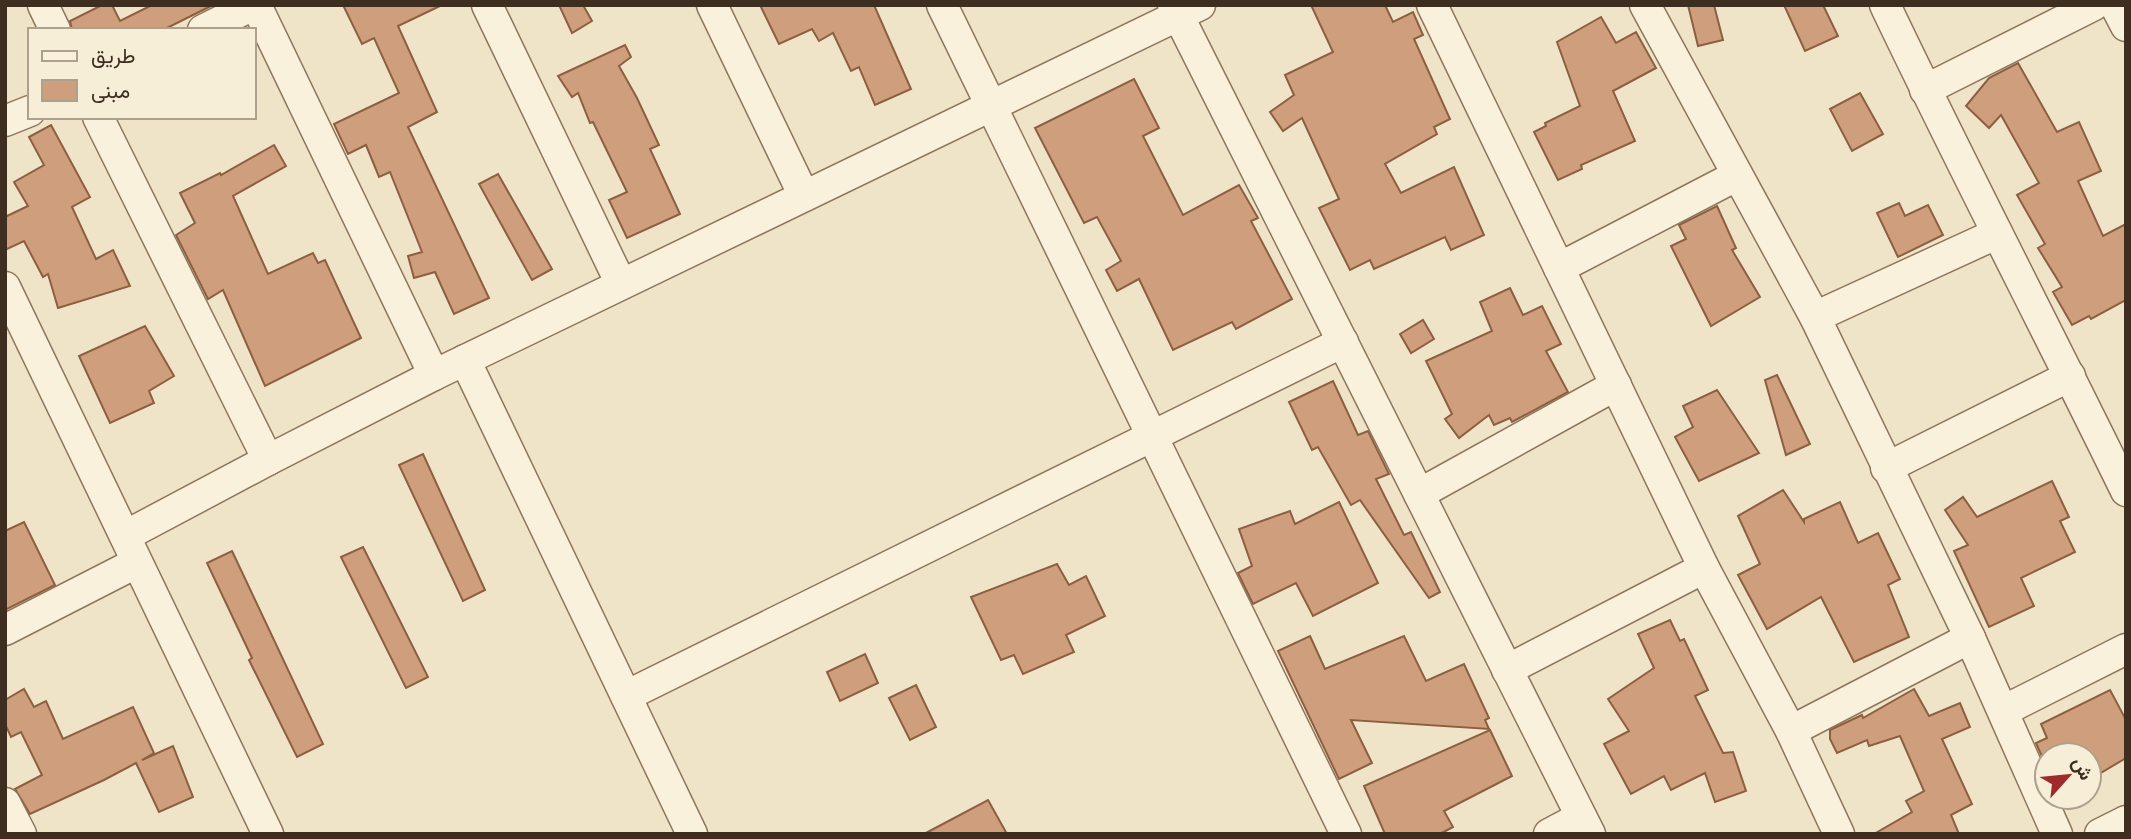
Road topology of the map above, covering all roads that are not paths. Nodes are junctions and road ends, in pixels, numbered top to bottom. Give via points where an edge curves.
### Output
1 (43, 5) edge
2 (254, 5) edge
3 (487, 5) edge
4 (712, 5) edge
5 (942, 5) edge
6 (1432, 5) edge
7 (1645, 5) edge
8 (1885, 5) edge
9 (2094, 5) edge
10 (2115, 5) edge
11 (1184, 9) edge
12 (2126, 26) edge
13 (54, 28) edge
14 (207, 28) edge
15 (1925, 90) junction
16 (992, 105) junction
17 (28, 112) edge
18 (99, 119) edge
19 (5, 121) edge
20 (1736, 176) junction
21 (804, 196) junction
22 (1996, 234) junction
23 (1559, 268) junction
24 (621, 284) junction
25 (5, 287) edge
26 (1815, 317) junction
27 (1343, 342) junction
28 (465, 360) junction
29 (434, 375) junction
30 (2070, 376) junction
31 (1616, 385) junction
32 (1153, 438) junction
33 (268, 460) junction
34 (1886, 468) junction
35 (2126, 492) edge
36 (1419, 494) junction
37 (131, 550) junction
38 (1704, 568) junction
39 (5, 630) edge
40 (1970, 638) junction
41 (2126, 649) edge
42 (1507, 670) junction
43 (626, 696) junction
44 (2003, 711) junction
45 (1791, 732) junction
46 (2126, 821) edge
47 (1586, 825) edge
48 (268, 834) edge
49 (692, 834) edge
50 (1346, 834) edge
51 (1549, 834) edge
52 (1839, 834) edge
53 (2057, 834) edge
54 (2100, 834) edge

1 - 13 street
2 - 14 street
2 - 29 street
3 - 24 street
4 - 21 street
5 - 16 street
6 - 23 street
7 - 20 street
8 - 15 street
9 - 15 street
10 - 12 street
11 - 16 street
11 - 27 street
15 - 22 street
16 - 21 street
16 - 32 street
17 - 19 street
18 - 33 street
20 - 23 street
20 - 26 street
21 - 24 street
22 - 26 street
22 - 30 street
23 - 31 street
24 - 28 street
25 - 37 street
26 - 34 street
27 - 32 street
27 - 36 street
28 - 29 street
28 - 43 street
29 - 33 street
30 - 34 street
30 - 35 street
31 - 36 street
31 - 38 street
32 - 43 street
32 - 50 street
33 - 37 street
34 - 40 street
36 - 42 street
37 - 39 street
37 - 48 street
38 - 42 street
38 - 45 street
40 - 44 street
40 - 45 street
41 - 44 street
42 - 47 street
43 - 49 street
44 - 53 street
45 - 52 street
46 - 54 street
47 - 51 street

